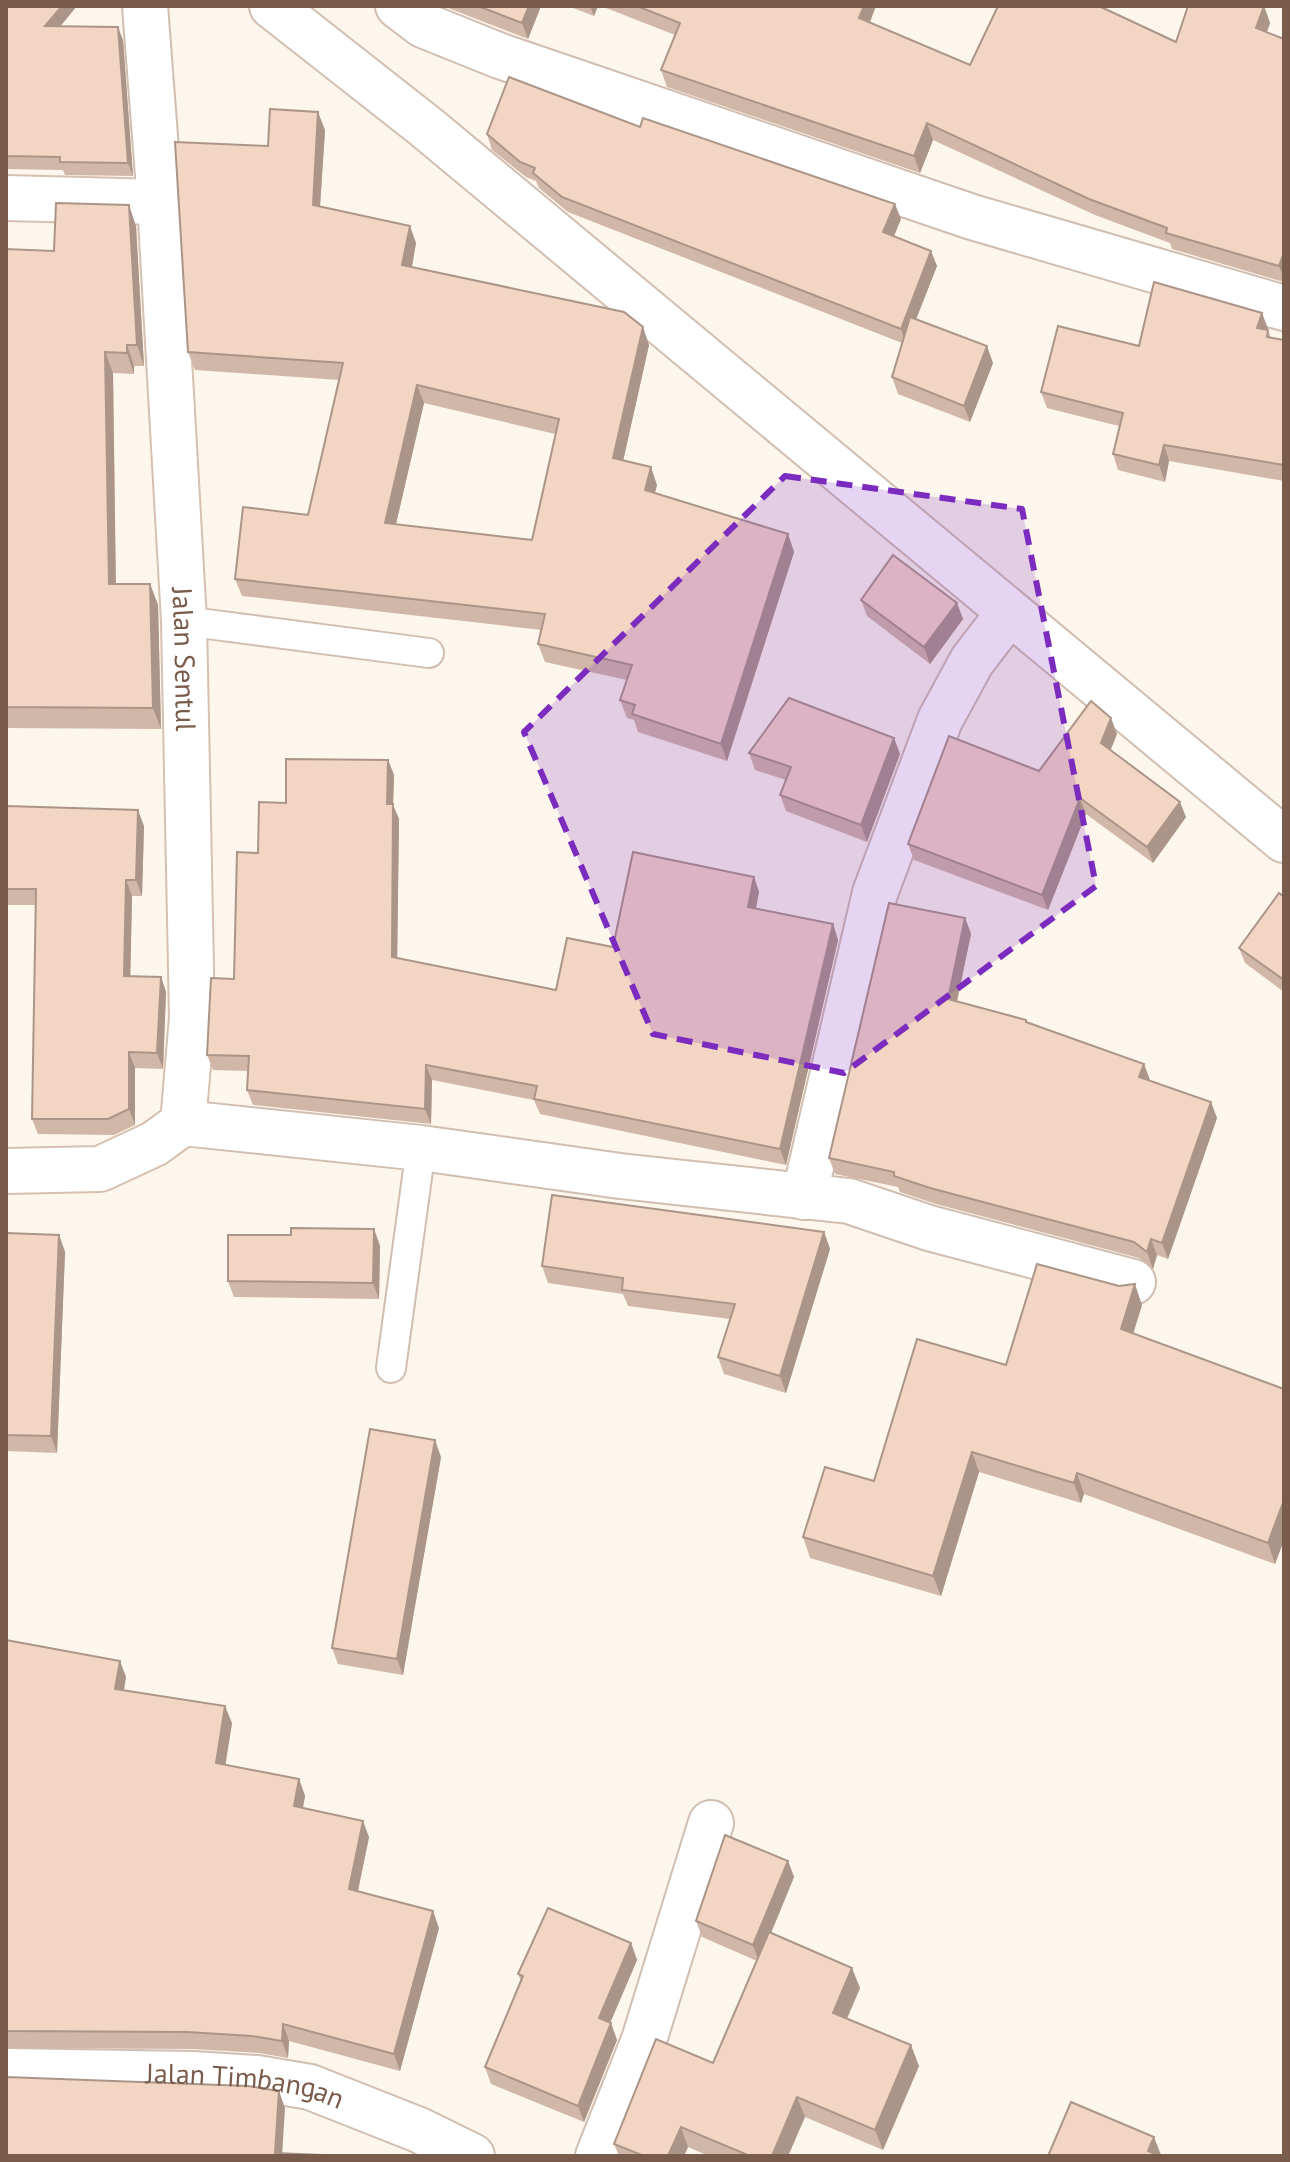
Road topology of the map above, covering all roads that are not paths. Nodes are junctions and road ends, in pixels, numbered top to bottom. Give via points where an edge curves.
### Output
1 (145, 6) edge
2 (272, 6) edge
3 (398, 6) edge
4 (6, 198) edge
5 (160, 202) junction
6 (1284, 308) edge
7 (1009, 613) junction
8 (184, 621) junction
9 (429, 653) dead end
10 (1284, 840) edge
11 (183, 1123) junction
12 (421, 1148) junction
13 (6, 1171) edge
14 (804, 1197) junction
15 (1133, 1282) edge
16 (391, 1368) dead end
17 (711, 1823) dead end
18 (6, 2071) edge
19 (472, 2156) edge
20 (598, 2156) edge

1 - 5 street, Jalan Sentul
2 - 7 street via 438,137
3 - 6 street via 451,38 913,197
4 - 5 street
5 - 8 street, Jalan Sentul
7 - 10 street
7 - 14 street via 972,661 940,720 875,893
8 - 9 lane
8 - 11 street, Jalan Sentul via 192,1018
11 - 12 street
11 - 13 street via 154,1144 100,1169
12 - 14 street
12 - 16 lane
14 - 15 street via 849,1201 929,1228
17 - 20 street via 644,2040
18 - 19 street, Jalan Timbangan via 193,2074 310,2087

